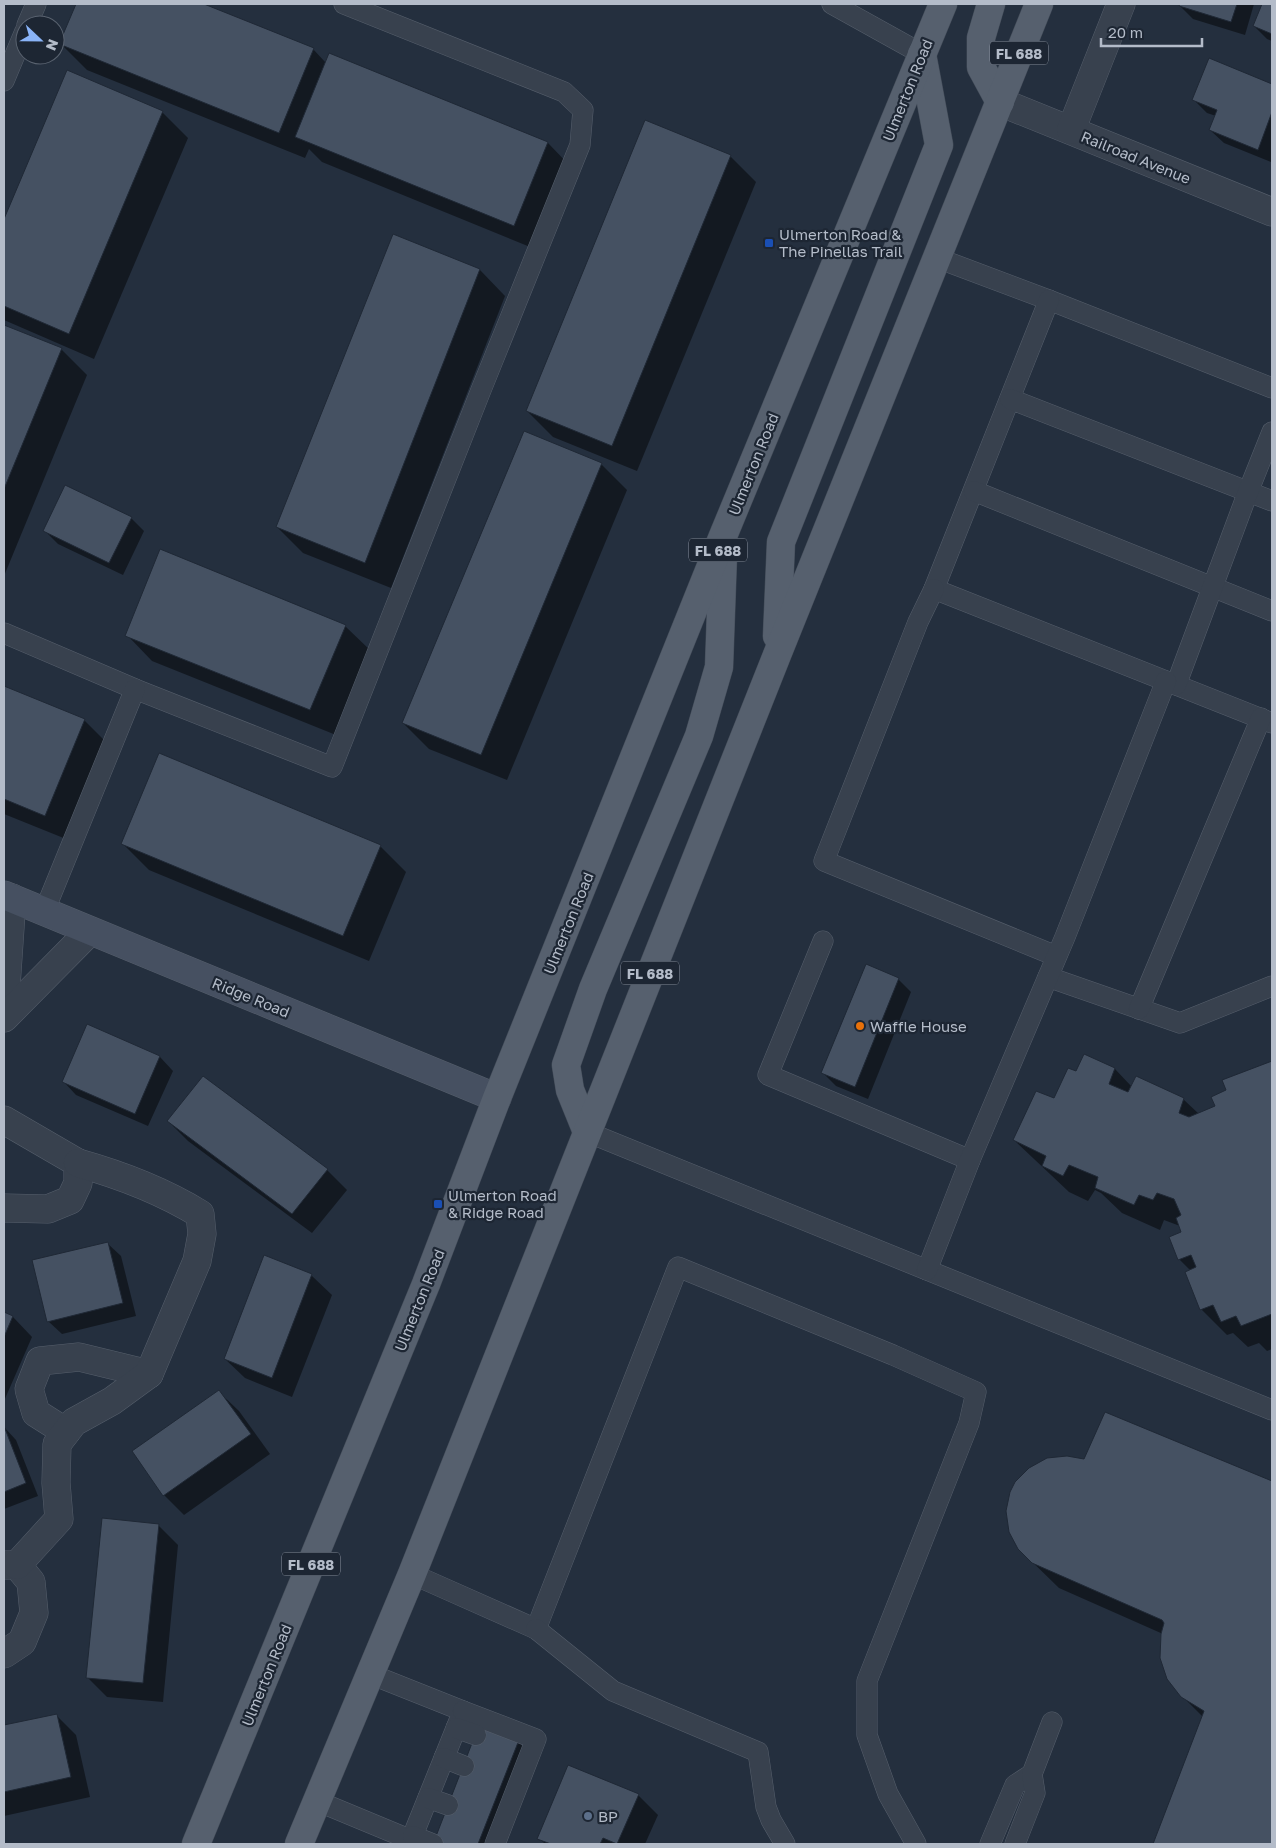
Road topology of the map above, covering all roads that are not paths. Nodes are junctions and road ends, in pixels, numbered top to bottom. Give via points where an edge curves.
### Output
1 (344, 4) edge
2 (832, 4) edge
3 (942, 4) edge
4 (991, 4) edge
5 (1039, 4) edge
6 (1121, 4) edge
7 (922, 54) junction
8 (15, 55) edge
9 (4, 81) edge
10 (1000, 102) junction
11 (1071, 130) junction
12 (1272, 212) edge
13 (937, 258) junction
14 (1049, 300) junction
15 (1272, 388) edge
16 (1010, 399) junction
17 (1272, 432) edge
18 (974, 490) junction
19 (1248, 492) junction
20 (1272, 501) edge
21 (723, 536) junction
22 (1212, 587) junction
23 (934, 589) junction
24 (1272, 611) edge
25 (4, 633) edge
26 (776, 655) junction
27 (1171, 683) junction
28 (135, 689) junction
29 (1266, 721) edge
30 (8, 897) edge
31 (44, 912) junction
32 (90, 931) junction
33 (823, 942) dead end
34 (1056, 956) junction
35 (1048, 977) junction
36 (1272, 986) edge
37 (1139, 1009) junction
38 (4, 1017) edge
39 (497, 1098) junction
40 (4, 1120) edge
41 (587, 1132) junction
42 (970, 1160) junction
43 (78, 1163) junction
44 (4, 1208) edge
45 (926, 1270) junction
46 (150, 1374) junction
47 (1272, 1410) edge
48 (66, 1432) junction
49 (10, 1565) edge
50 (412, 1574) junction
51 (536, 1630) junction
52 (4, 1654) edge
53 (370, 1674) junction
54 (460, 1719) junction
55 (1052, 1722) dead end
56 (476, 1735) dead end
57 (444, 1758) junction
58 (464, 1766) dead end
59 (1032, 1774) junction
60 (428, 1798) junction
61 (316, 1801) junction
62 (448, 1805) dead end
63 (411, 1840) edge
64 (196, 1844) edge
65 (299, 1844) edge
66 (433, 1844) edge
67 (495, 1844) edge
68 (785, 1844) edge
69 (916, 1844) edge
70 (990, 1844) edge
71 (1014, 1844) edge

1 - 28 lane via 564,92 583,110 580,145 332,767
2 - 7 lane
3 - 7 main road, Ulmerton Road / FL 688
4 - 10 main road via 981,38 981,67
5 - 10 main road, FL 688
6 - 11 street
7 - 21 main road, Ulmerton Road / FL 688
7 - 26 main road via 939,144 781,542
8 - 9 lane
10 - 11 street, Railroad Avenue
10 - 13 main road, FL 688
11 - 12 street, Railroad Avenue
13 - 14 lane
13 - 26 main road, FL 688
14 - 15 lane
14 - 16 lane
16 - 18 lane
16 - 19 lane
17 - 19 lane
18 - 22 lane
18 - 23 lane
19 - 20 lane
19 - 22 lane
21 - 39 main road, Ulmerton Road / FL 688
21 - 41 main road via 719,667 699,736 593,989 566,1065 570,1090
22 - 24 lane
22 - 27 lane
23 - 27 lane
23 - 34 lane via 824,861
25 - 28 lane
26 - 41 main road, FL 688
27 - 29 lane
27 - 34 lane
28 - 31 lane
29 - 37 lane
30 - 31 street, Ridge Road
30 - 38 street
31 - 32 street, Ridge Road
32 - 38 street
32 - 39 street, Ridge Road
33 - 42 lane via 768,1075
34 - 35 lane
35 - 37 lane
35 - 42 lane
36 - 37 lane via 1180,1023
39 - 64 main road, Ulmerton Road / FL 688 via 426,1284
40 - 43 street
41 - 45 lane
41 - 50 main road, FL 688
42 - 45 lane
43 - 44 street via 78,1183 70,1200 48,1209
43 - 46 street via 121,1175 200,1214 202,1234 197,1261
45 - 47 lane
46 - 48 street via 112,1402 74,1422
46 - 48 street via 79,1357 40,1361 29,1389 36,1413
48 - 49 street via 57,1444 59,1519
49 - 52 street via 32,1582 34,1612 22,1642
50 - 51 lane
50 - 53 main road, FL 688
51 - 68 lane via 613,1691 758,1752 766,1807
51 - 69 lane via 678,1267 976,1392 969,1423 867,1681 867,1735 888,1794
53 - 54 lane
53 - 61 main road, FL 688
54 - 56 lane
54 - 57 lane
54 - 67 lane via 536,1738 522,1753 510,1784 495,1823
55 - 59 lane
57 - 58 lane
57 - 60 lane
59 - 70 lane via 1015,1785
59 - 71 lane via 1035,1793
60 - 62 lane
60 - 63 lane
61 - 63 lane
61 - 65 main road, FL 688
63 - 66 lane

